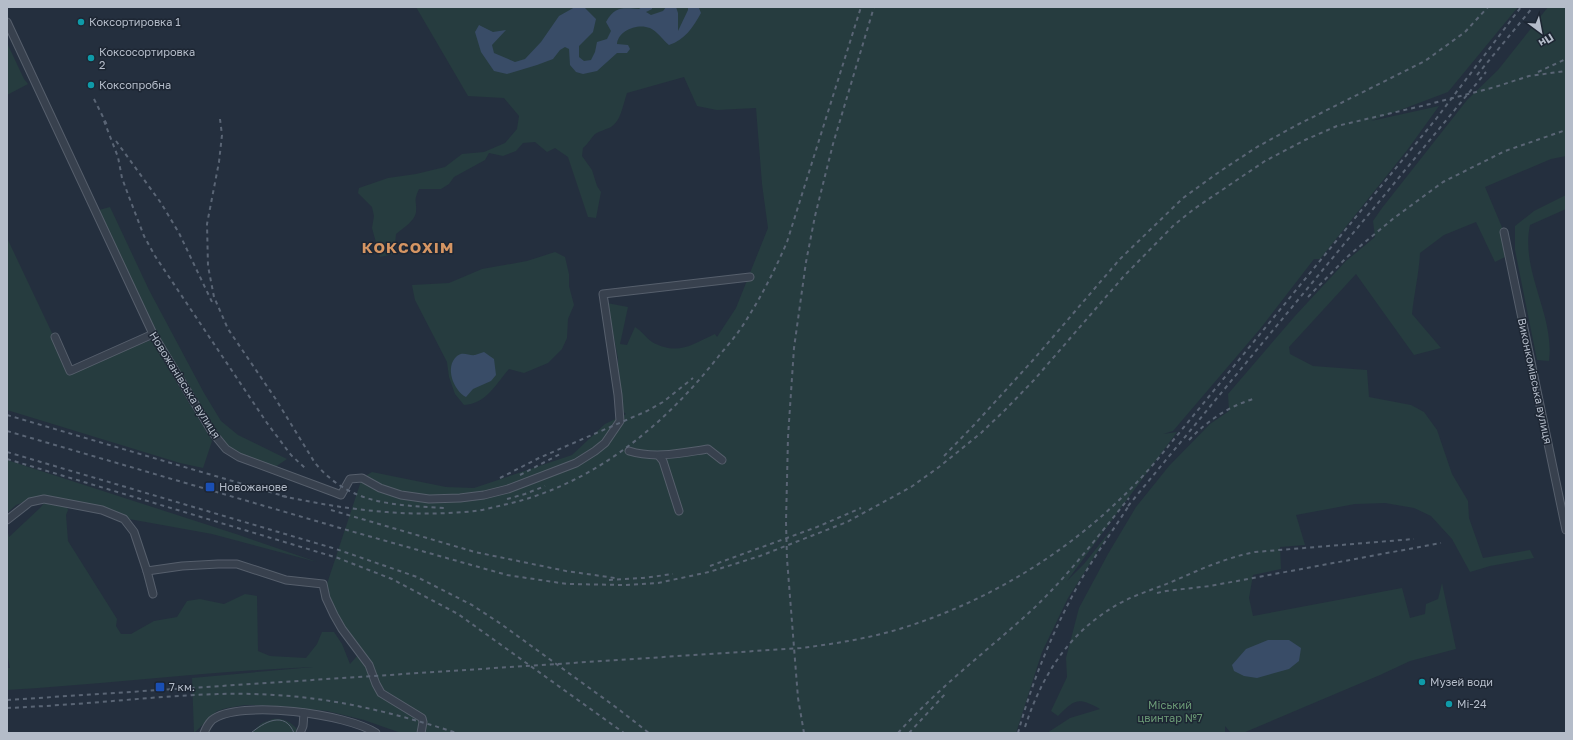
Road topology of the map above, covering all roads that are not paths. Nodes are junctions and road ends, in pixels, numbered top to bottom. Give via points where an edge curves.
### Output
1 (7, 22) edge
2 (1504, 232) dead end
3 (750, 277) dead end
4 (153, 334) junction
5 (55, 337) dead end
6 (629, 451) dead end
7 (659, 456) junction
8 (722, 460) dead end
9 (679, 511) dead end
10 (7, 520) edge
11 (1566, 530) edge
12 (147, 572) junction
13 (154, 594) dead end
14 (304, 713) junction
15 (376, 732) edge
16 (204, 733) edge
17 (300, 733) edge
18 (421, 733) edge

1 - 4 street, Новожанівська вулиця
2 - 11 street, Виконкомівська вулиця
3 - 4 street, Новожанівська вулиця via 603,294 620,421 605,443 576,463 508,489 460,498 429,499 394,492 362,478 350,479 341,494 239,456 226,449 212,432
4 - 5 street via 70,371
6 - 7 street
7 - 8 street via 708,449
7 - 9 street via 663,461
10 - 12 street via 30,502 44,499 102,510 124,519 134,532
12 - 13 street
12 - 18 street via 182,566 236,564 286,580 323,584 334,615 369,665 379,690 422,718
14 - 15 street via 339,718
14 - 16 street via 234,711 212,720
14 - 17 street

